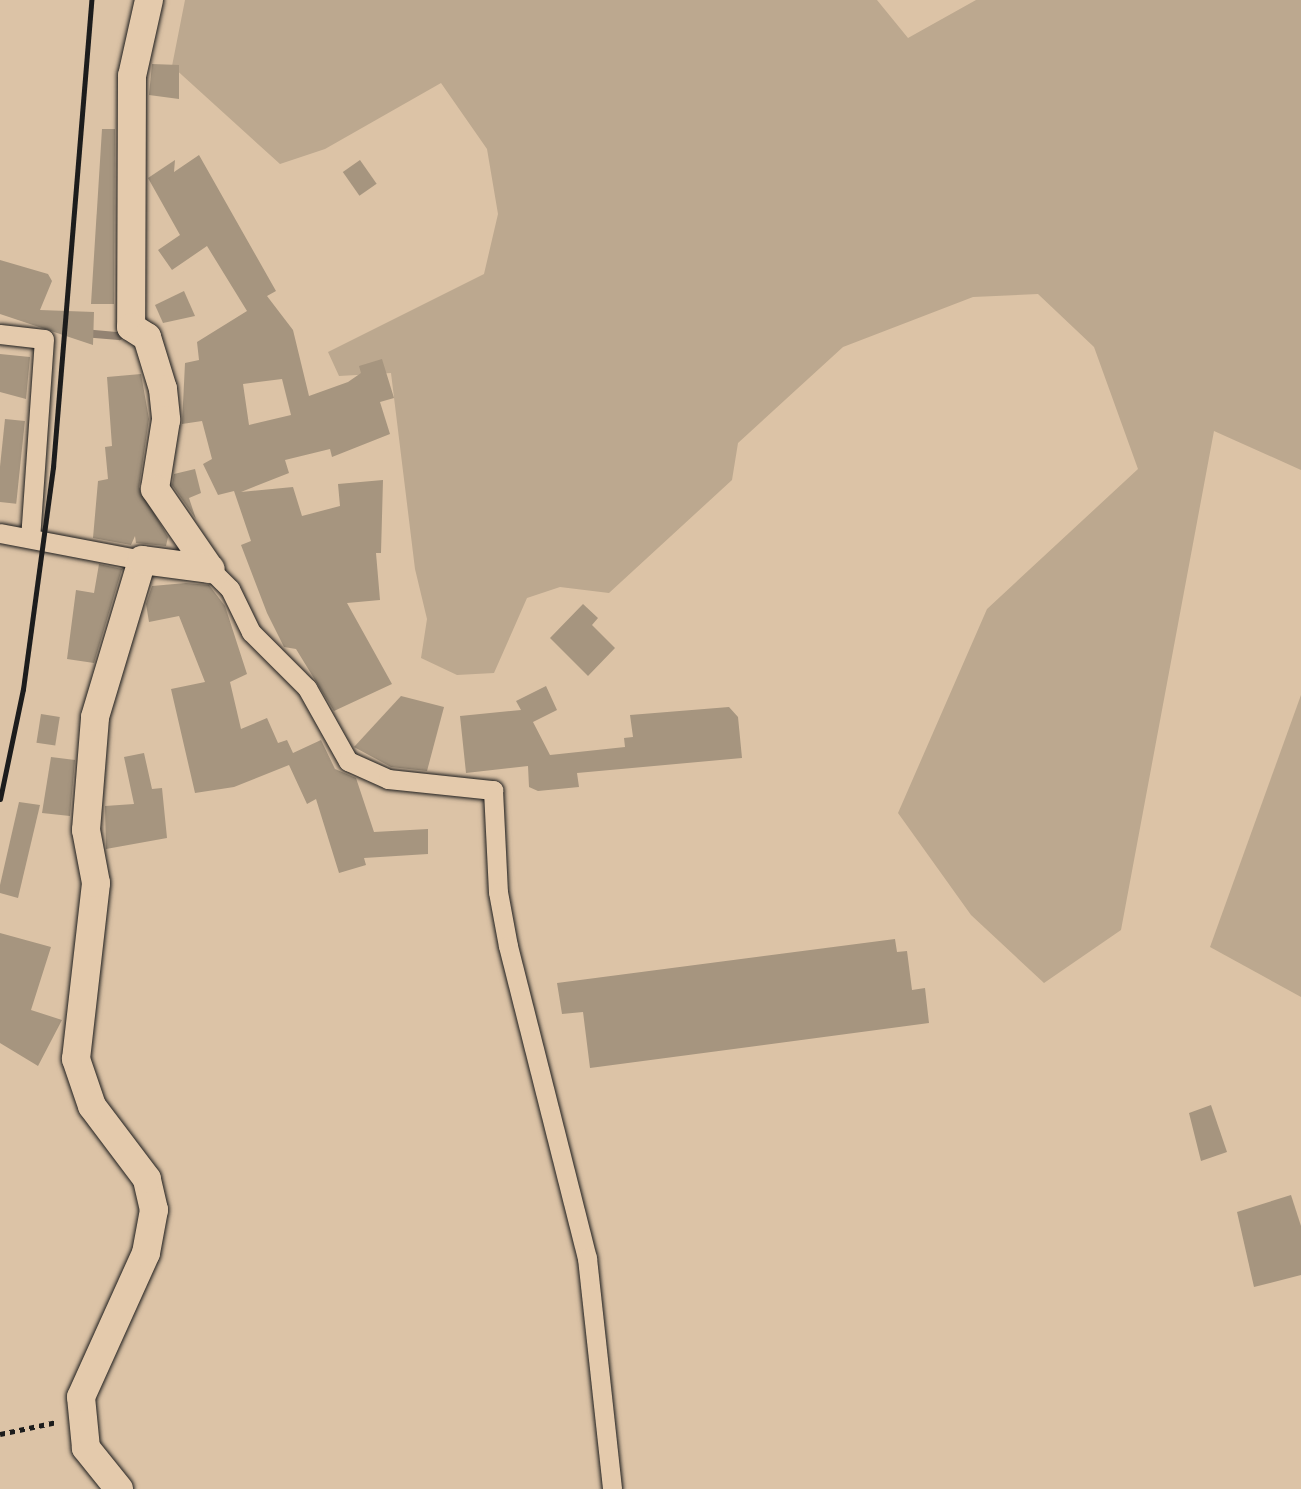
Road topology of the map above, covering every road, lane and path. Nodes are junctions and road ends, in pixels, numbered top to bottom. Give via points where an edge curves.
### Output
1 (149, 0) edge
2 (0, 334) edge
3 (0, 533) edge
4 (30, 538) junction
5 (142, 560) junction
6 (210, 569) junction
7 (66, 1420) dead end
8 (0, 1434) edge
9 (119, 1489) edge
10 (612, 1489) edge

1 - 6 main road via 132,76 131,327 147,338 163,389 166,420 155,489
2 - 4 street via 44,339
3 - 4 street
4 - 5 street
5 - 6 main road
5 - 9 main road via 95,718 86,830 96,883 76,1059 80,1083 137,1161 153,1199 146,1253 81,1397 86,1448
6 - 10 street via 230,589 251,632 307,688 348,761 388,779 493,790 498,892 508,946 560,1133 587,1258
7 - 8 path

